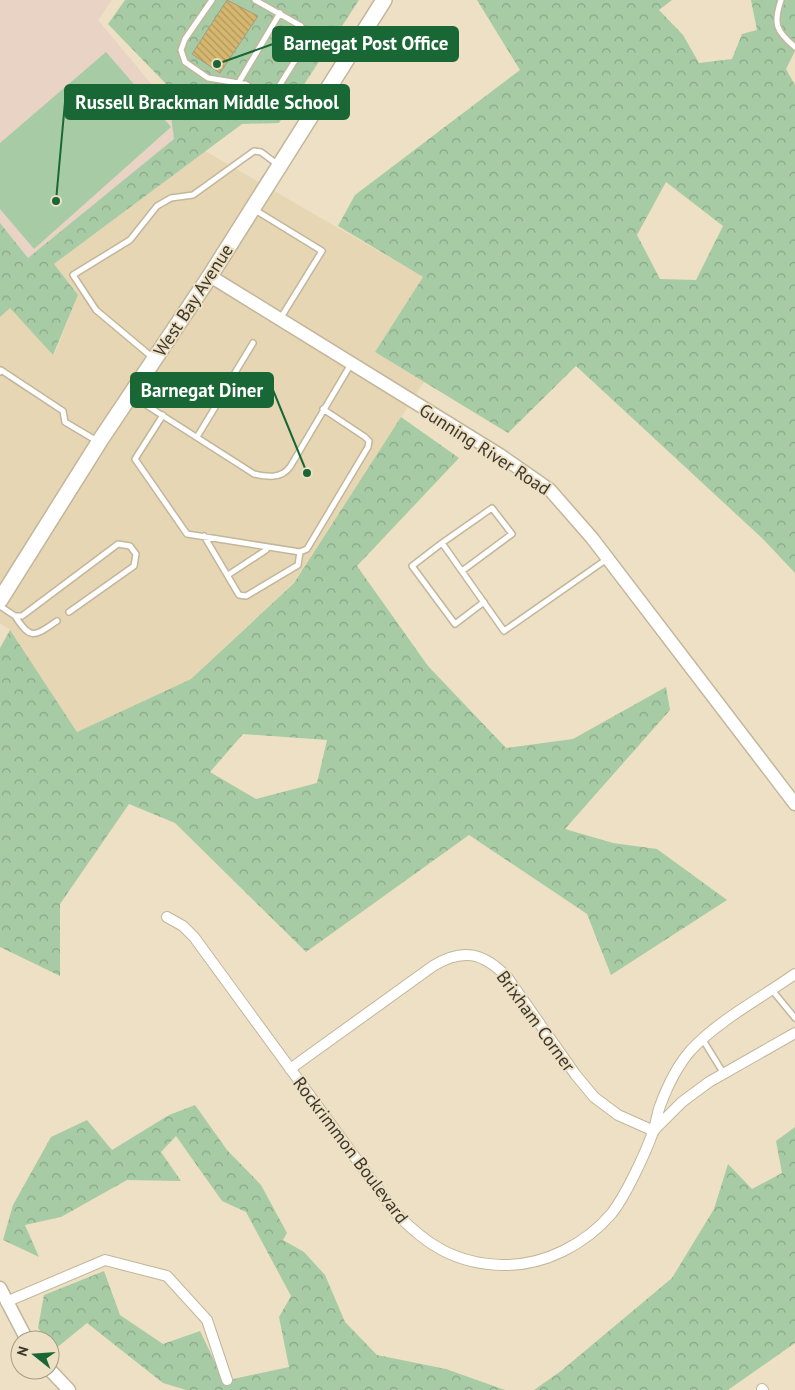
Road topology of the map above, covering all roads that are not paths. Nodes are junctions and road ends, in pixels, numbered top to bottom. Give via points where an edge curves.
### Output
1 (212, 0) edge
2 (255, 0) edge
3 (384, 0) edge
4 (780, 0) edge
5 (280, 13) junction
6 (795, 47) edge
7 (239, 82) junction
8 (271, 99) junction
9 (308, 120) junction
10 (280, 165) junction
11 (252, 208) junction
12 (210, 276) junction
13 (279, 320) junction
14 (253, 344) dead end
15 (155, 359) junction
16 (351, 364) junction
17 (0, 372) edge
18 (233, 376) dead end
19 (228, 386) dead end
20 (131, 395) junction
21 (323, 409) junction
22 (163, 415) junction
23 (197, 437) junction
24 (99, 443) junction
25 (204, 536) junction
26 (442, 543) junction
27 (267, 547) junction
28 (300, 552) junction
29 (608, 559) junction
30 (462, 571) junction
31 (228, 576) junction
32 (0, 600) edge
33 (484, 602) junction
34 (0, 606) edge
35 (69, 612) dead end
36 (15, 616) junction
37 (57, 621) dead end
38 (795, 804) edge
39 (167, 917) dead end
40 (795, 974) edge
41 (772, 990) junction
42 (795, 1018) edge
43 (795, 1033) edge
44 (703, 1040) junction
45 (290, 1069) junction
46 (724, 1074) junction
47 (654, 1131) junction
48 (0, 1288) edge
49 (6, 1302) junction
50 (21, 1330) edge
51 (60, 1380) edge
52 (227, 1380) dead end
53 (69, 1390) edge

1 - 7 lane via 185,39 182,50 185,62 208,78
2 - 5 lane
3 - 9 main road, West Bay Avenue
4 - 6 lane via 775,19 782,35
5 - 7 lane
5 - 8 lane via 300,26 305,38 301,51
7 - 8 lane
8 - 9 lane
9 - 10 main road, West Bay Avenue
10 - 11 main road, West Bay Avenue
10 - 15 lane via 254,151 193,195 171,198 156,206 130,240 73,274 96,310
11 - 12 main road, West Bay Avenue
11 - 13 lane via 322,251
12 - 13 street, Gunning River Road
12 - 15 main road, West Bay Avenue
13 - 16 street, Gunning River Road
14 - 18 lane
15 - 20 main road, West Bay Avenue
16 - 21 lane
16 - 29 street, Gunning River Road via 531,475 562,502
17 - 24 lane via 64,411 65,422
19 - 23 lane
20 - 22 lane
20 - 24 main road, West Bay Avenue
21 - 23 lane via 290,467 275,476 254,474
21 - 28 lane via 365,436 368,447 307,549
22 - 23 lane
22 - 25 lane via 135,459 187,534
24 - 32 main road, West Bay Avenue
25 - 27 lane
25 - 31 lane
26 - 30 lane
26 - 30 lane via 492,508 512,534
26 - 33 lane via 412,566 455,624
27 - 28 lane
27 - 31 lane
28 - 31 lane via 298,564 246,596 239,595
29 - 33 lane via 504,631
29 - 38 street, Gunning River Road
30 - 33 lane
34 - 36 lane
35 - 36 lane via 134,566 136,554 130,546 118,544 27,613
36 - 37 lane via 25,632 30,634 37,634
39 - 45 street, Rockrimmon Boulevard via 194,937
40 - 41 street, Rockrimmon Boulevard
41 - 42 lane
41 - 44 street, Rockrimmon Boulevard
43 - 46 street, Rockrimmon Boulevard
44 - 46 lane
44 - 47 street, Rockrimmon Boulevard via 675,1073 660,1106
45 - 47 street, Brixham Corner via 433,966 449,956 463,953 494,964 507,976 594,1097 618,1115
45 - 47 street, Rockrimmon Boulevard via 395,1212 416,1235 439,1249 492,1265 518,1266 551,1256 586,1238 613,1212
46 - 47 street, Rockrimmon Boulevard via 682,1102
48 - 49 street
49 - 50 street
49 - 52 street via 105,1260 167,1276 207,1320
51 - 53 street

